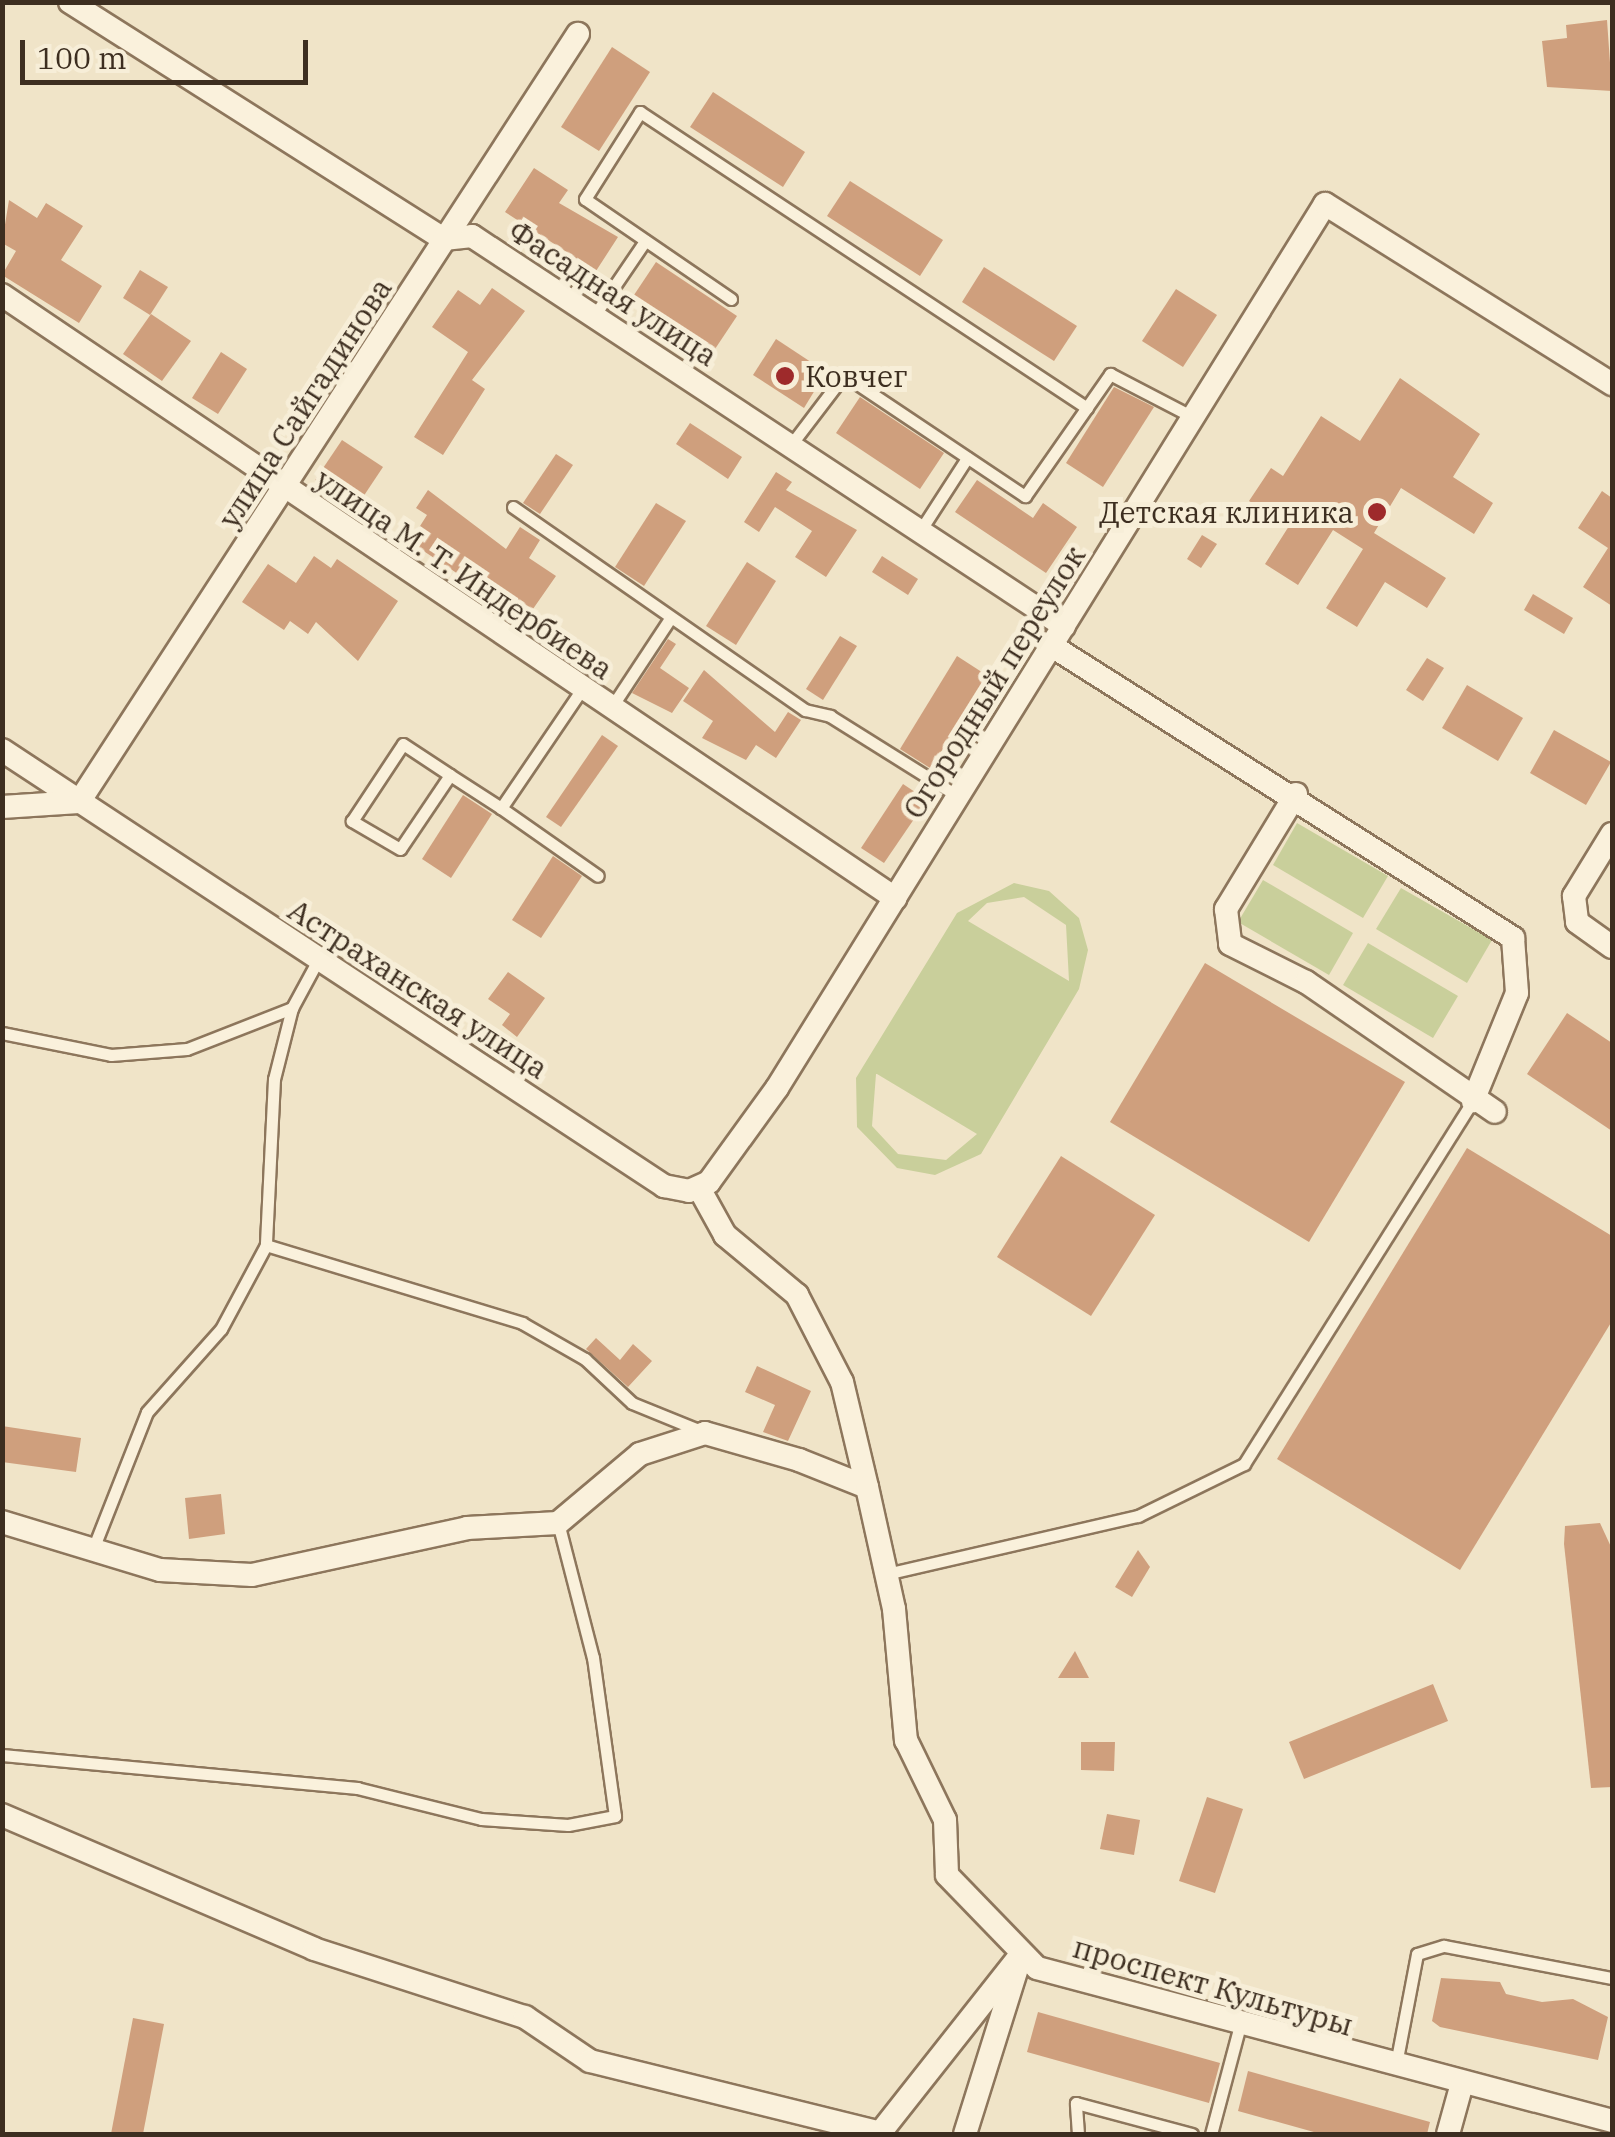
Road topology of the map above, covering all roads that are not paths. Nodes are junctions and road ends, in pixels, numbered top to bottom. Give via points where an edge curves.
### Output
1 (70, 2) edge
2 (578, 34) dead end
3 (444, 239) junction
4 (644, 241) junction
5 (2, 295) edge
6 (730, 298) dead end
7 (594, 316) junction
8 (1612, 384) edge
9 (1087, 408) junction
10 (1193, 418) junction
11 (790, 446) junction
12 (968, 458) junction
13 (286, 491) junction
14 (514, 507) dead end
15 (920, 531) junction
16 (668, 620) junction
17 (1058, 636) junction
18 (582, 688) junction
19 (611, 708) junction
20 (2, 750) edge
21 (450, 775) junction
22 (1296, 794) junction
23 (959, 797) junction
24 (79, 802) junction
25 (2, 806) edge
26 (501, 808) junction
27 (1612, 834) edge
28 (598, 876) dead end
29 (895, 898) junction
30 (1612, 947) edge
31 (318, 960) junction
32 (292, 1008) junction
33 (2, 1033) edge
34 (1472, 1102) junction
35 (1496, 1112) dead end
36 (700, 1188) junction
37 (266, 1244) junction
38 (705, 1433) junction
39 (868, 1487) junction
40 (2, 1522) edge
41 (558, 1523) junction
42 (93, 1550) junction
43 (886, 1574) junction
44 (2, 1755) edge
45 (2, 1815) edge
46 (1022, 1952) junction
47 (1612, 1978) edge
48 (1240, 2025) junction
49 (1395, 2068) junction
50 (1461, 2087) junction
51 (1612, 2120) edge
52 (1163, 2131) edge
53 (965, 2134) edge
54 (1078, 2134) edge
55 (1192, 2134) edge
56 (1212, 2134) edge
57 (1448, 2134) edge

1 - 3 street, Фасадная улица
2 - 3 street, улица Сайгадинова
3 - 7 street, Фасадная улица via 472,236
3 - 13 street, улица Сайгадинова
4 - 6 lane
4 - 7 lane
4 - 9 lane via 584,194 644,111
5 - 13 street, улица М. Т. Индербиева
7 - 11 street, Фасадная улица
8 - 10 street, Огородный переулок via 1325,204
9 - 10 lane via 1114,373
9 - 12 lane via 1029,495
10 - 17 street, Огородный переулок
11 - 12 lane via 844,375
11 - 15 street, Фасадная улица
12 - 15 lane
13 - 18 street, улица М. Т. Индербиева
13 - 24 street, улица Сайгадинова
14 - 16 lane
15 - 17 street, Фасадная улица
16 - 19 lane
16 - 23 lane
17 - 22 street, Фасадная улица
17 - 23 street, Огородный переулок
18 - 19 street, улица М. Т. Индербиева
18 - 26 lane
19 - 29 street, улица М. Т. Индербиева
20 - 24 street, Астраханская улица
21 - 21 lane via 404,744 352,821 400,849
21 - 26 lane
22 - 34 street, Фасадная улица via 1513,938 1517,993
22 - 34 street via 1226,909 1230,944 1397,1041
23 - 29 street, Огородный переулок
24 - 25 street
24 - 31 street, Астраханская улица
26 - 28 lane
27 - 30 street via 1574,896 1577,922
29 - 36 street, Огородный переулок via 777,1088
31 - 32 lane
31 - 36 street, Астраханская улица via 664,1186
32 - 33 lane via 187,1049 111,1055
32 - 37 lane via 274,1079
34 - 35 street
34 - 43 lane via 1244,1464 1138,1516
36 - 39 street, проспект Культуры via 736,1248 797,1296 842,1382
37 - 38 lane via 522,1322 585,1359 632,1403
37 - 42 lane via 221,1328 147,1412
38 - 39 street
38 - 41 street via 640,1454
39 - 43 street, проспект Культуры
40 - 42 street
41 - 42 street via 467,1528 252,1575 160,1570
41 - 44 lane via 593,1658 615,1816 568,1825 481,1819 356,1788
43 - 46 street, проспект Культуры via 906,1740 946,1820 947,1875
45 - 46 street via 314,1948 525,2018 590,2061 672,2087 880,2133
46 - 48 street, проспект Культуры via 1037,1968
46 - 53 street
47 - 49 lane via 1444,1946 1418,1954
48 - 49 street, проспект Культуры
48 - 56 lane
49 - 50 street, проспект Культуры
50 - 51 street, проспект Культуры
50 - 57 street
52 - 54 lane via 1076,2103
52 - 55 lane

